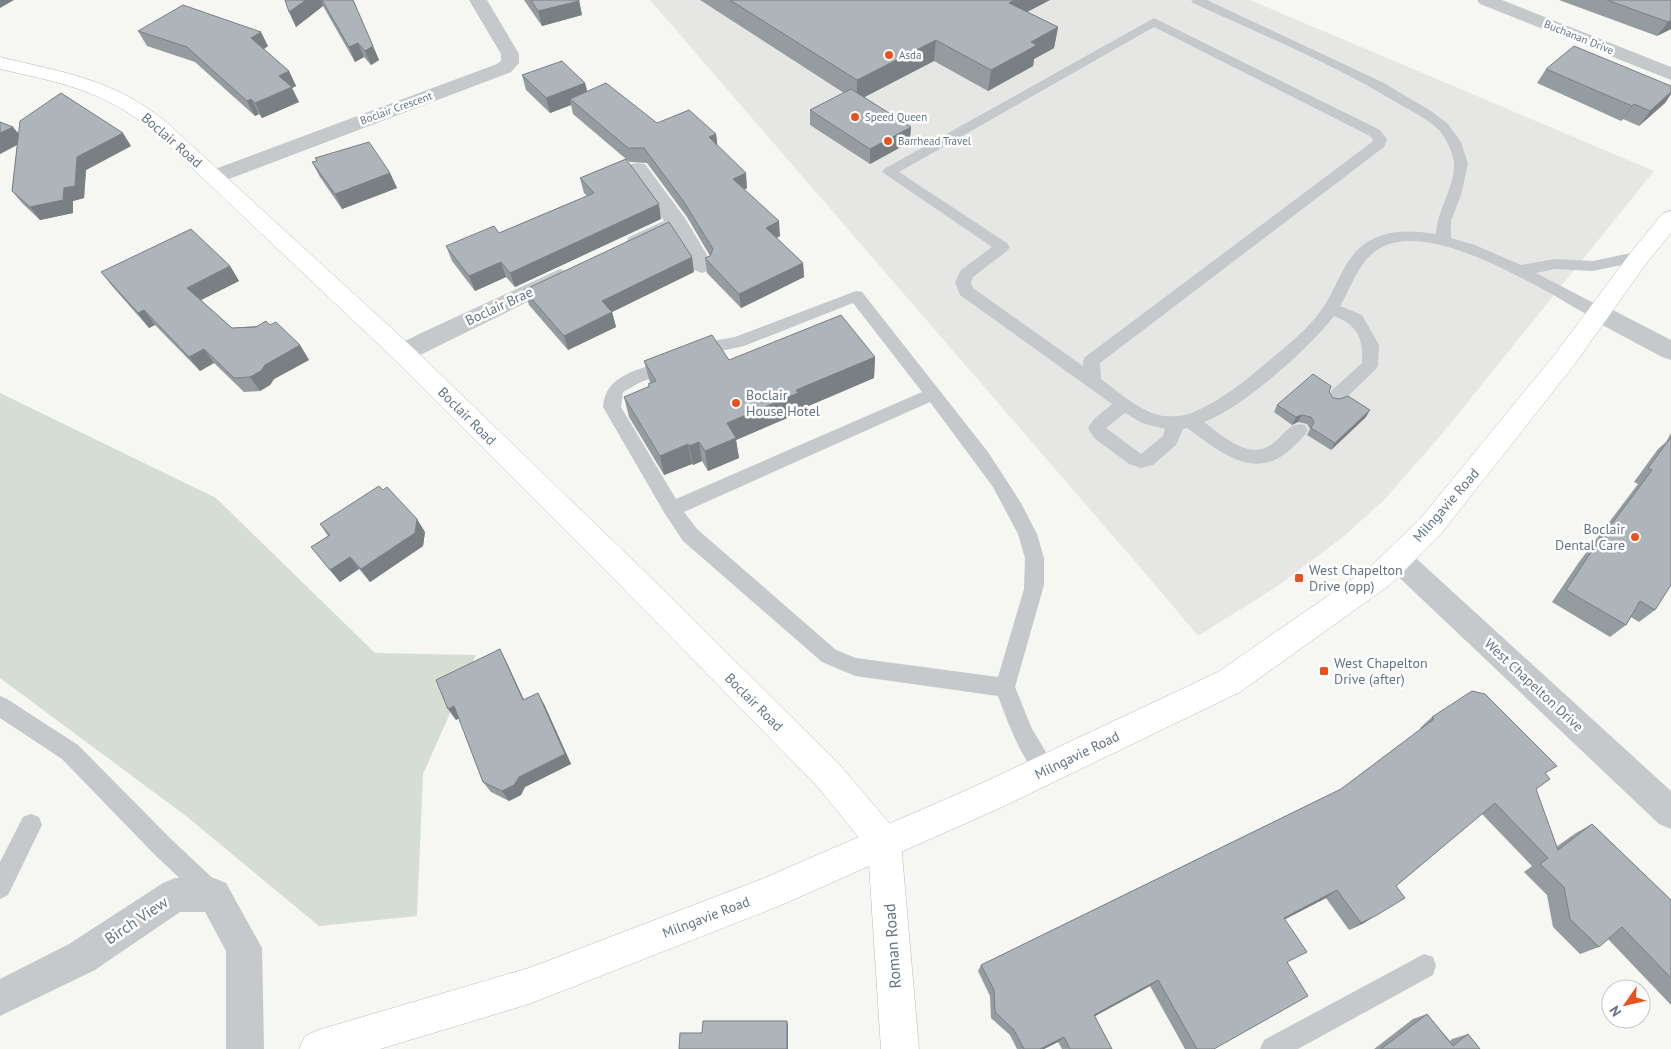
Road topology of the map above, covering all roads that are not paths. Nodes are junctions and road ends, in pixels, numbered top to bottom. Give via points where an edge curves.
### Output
1 (478, 0) edge
2 (1197, 0) edge
3 (1486, 0) edge
4 (0, 63) edge
5 (1671, 74) edge
6 (638, 169) dead end
7 (214, 177) junction
8 (1671, 218) edge
9 (677, 223) junction
10 (1443, 240) junction
11 (616, 251) edge
12 (1640, 256) junction
13 (702, 265) dead end
14 (582, 267) edge
15 (1518, 271) junction
16 (1331, 308) junction
17 (1599, 313) junction
18 (1671, 351) edge
19 (404, 353) junction
20 (1093, 381) junction
21 (933, 394) junction
22 (1335, 398) edge
23 (1124, 404) junction
24 (1183, 422) junction
25 (1299, 430) dead end
26 (672, 509) junction
27 (1397, 558) junction
28 (1005, 687) junction
29 (0, 706) edge
30 (1046, 770) junction
31 (1671, 813) edge
32 (31, 825) dead end
33 (884, 842) junction
34 (0, 887) edge
35 (214, 895) junction
36 (1424, 966) dead end
37 (0, 998) edge
38 (245, 1049) edge
39 (318, 1049) edge
40 (900, 1049) edge
41 (1273, 1049) edge

1 - 7 street, Boclair Crescent via 510,54 510,63 504,68
2 - 10 lane via 1377,85 1418,108 1443,128 1454,142 1461,164 1444,221
3 - 5 street, Buchanan Drive
4 - 7 main road, Boclair Road via 110,93 145,115
6 - 9 street
7 - 19 main road, Boclair Road
8 - 12 main road, Milngavie Road
9 - 11 street
9 - 13 street
10 - 15 lane
10 - 16 lane via 1408,235 1392,237 1374,245 1357,258
12 - 15 lane via 1593,266 1555,264
12 - 17 main road, Milngavie Road
14 - 19 street, Boclair Brae
15 - 17 lane
16 - 22 lane via 1356,320 1371,345 1370,366
16 - 24 lane via 1312,333 1229,402
17 - 18 street
17 - 27 main road, Milngavie Road via 1430,528
19 - 33 main road, Boclair Road via 828,775
20 - 20 lane via 1091,362 1378,144 1380,139 1375,133 1154,22 889,172 1002,248 966,274 963,282 966,291
20 - 23 lane
21 - 26 lane
21 - 26 lane via 856,296 624,383 612,398 612,407
21 - 28 lane via 993,472 1021,518 1032,550 1036,580
23 - 24 lane via 1144,417
23 - 24 lane via 1098,428 1100,433 1141,461 1147,460 1170,440
24 - 25 lane via 1233,450 1255,458 1271,455
26 - 28 lane via 690,535 829,656 855,667
27 - 30 main road, Milngavie Road via 1357,593 1229,682
27 - 31 street, West Chapelton Drive
28 - 30 lane via 1024,735
29 - 35 lane via 70,752 162,848
30 - 33 main road, Milngavie Road
32 - 34 lane
33 - 39 main road, Milngavie Road via 767,894 529,986
33 - 40 main road, Roman Road
35 - 37 street, Birch View via 174,895 82,957
35 - 38 street via 244,948
36 - 41 lane

